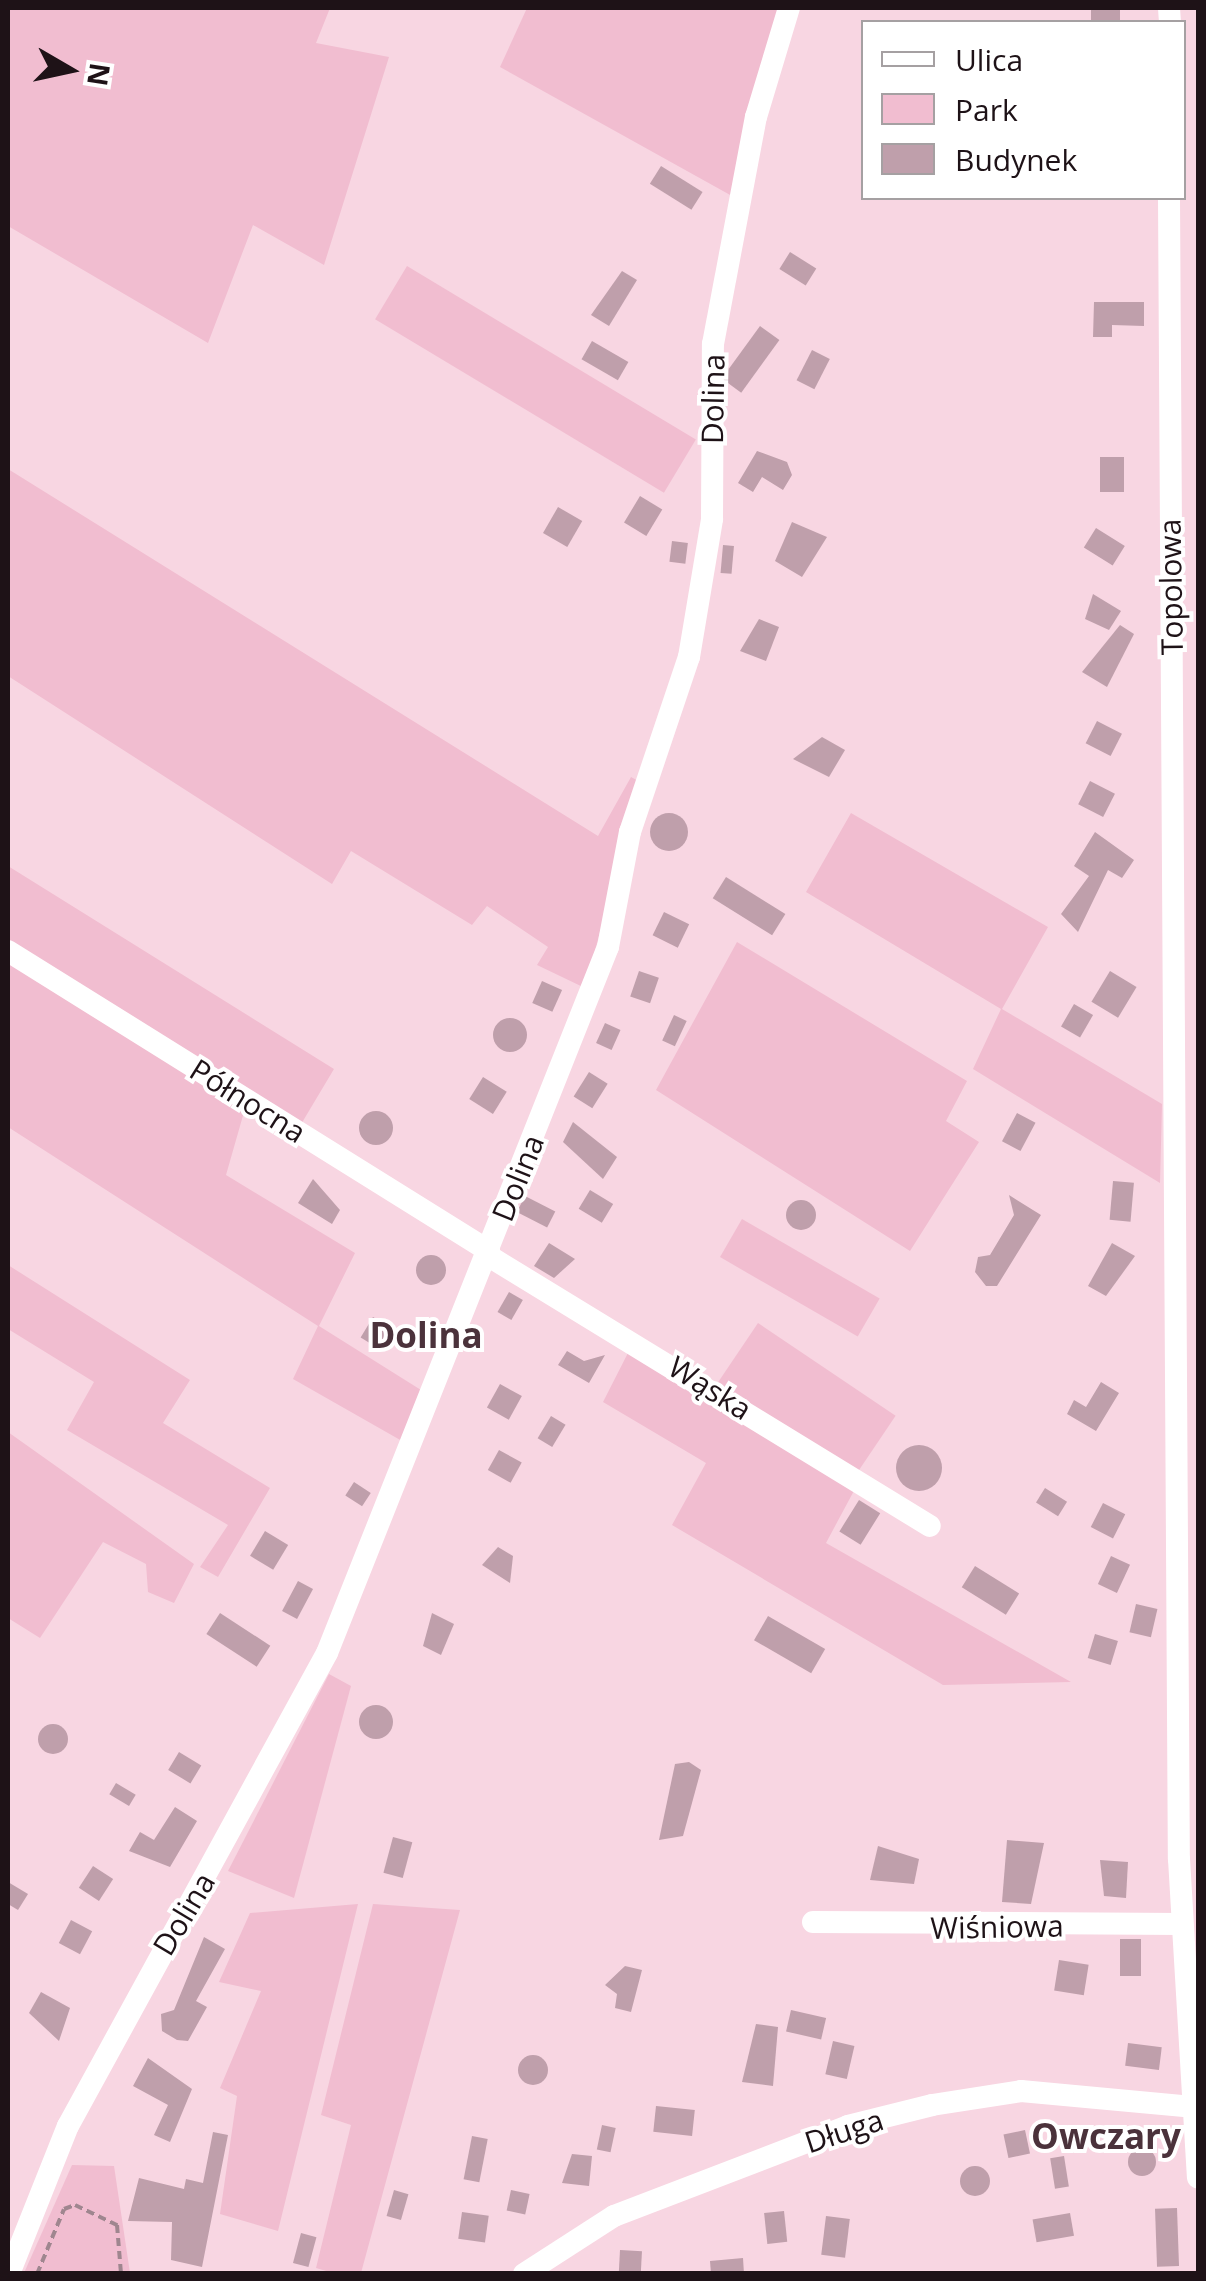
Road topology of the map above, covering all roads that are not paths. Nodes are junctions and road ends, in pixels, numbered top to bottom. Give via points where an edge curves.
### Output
1 (789, 8) edge
2 (1169, 200) edge
3 (1173, 730) junction
4 (1198, 730) edge
5 (8, 951) edge
6 (488, 1253) junction
7 (930, 1526) dead end
8 (813, 1922) dead end
9 (1182, 1924) junction
10 (1192, 2108) junction
11 (1198, 2176) edge
12 (9, 2274) edge
13 (524, 2274) edge

1 - 6 street, Dolina via 756,117 713,344 712,520 690,657 630,832 608,947
2 - 3 street, Topolowa
3 - 4 street
3 - 9 street, Topolowa
5 - 6 street, Północna
6 - 7 street, Wąska
6 - 12 street, Dolina via 312,1686 68,2126
8 - 9 street, Wiśniowa
9 - 10 street, Topolowa
10 - 11 street, Topolowa
10 - 13 street, Długa via 1022,2092 932,2105 848,2126 614,2216

